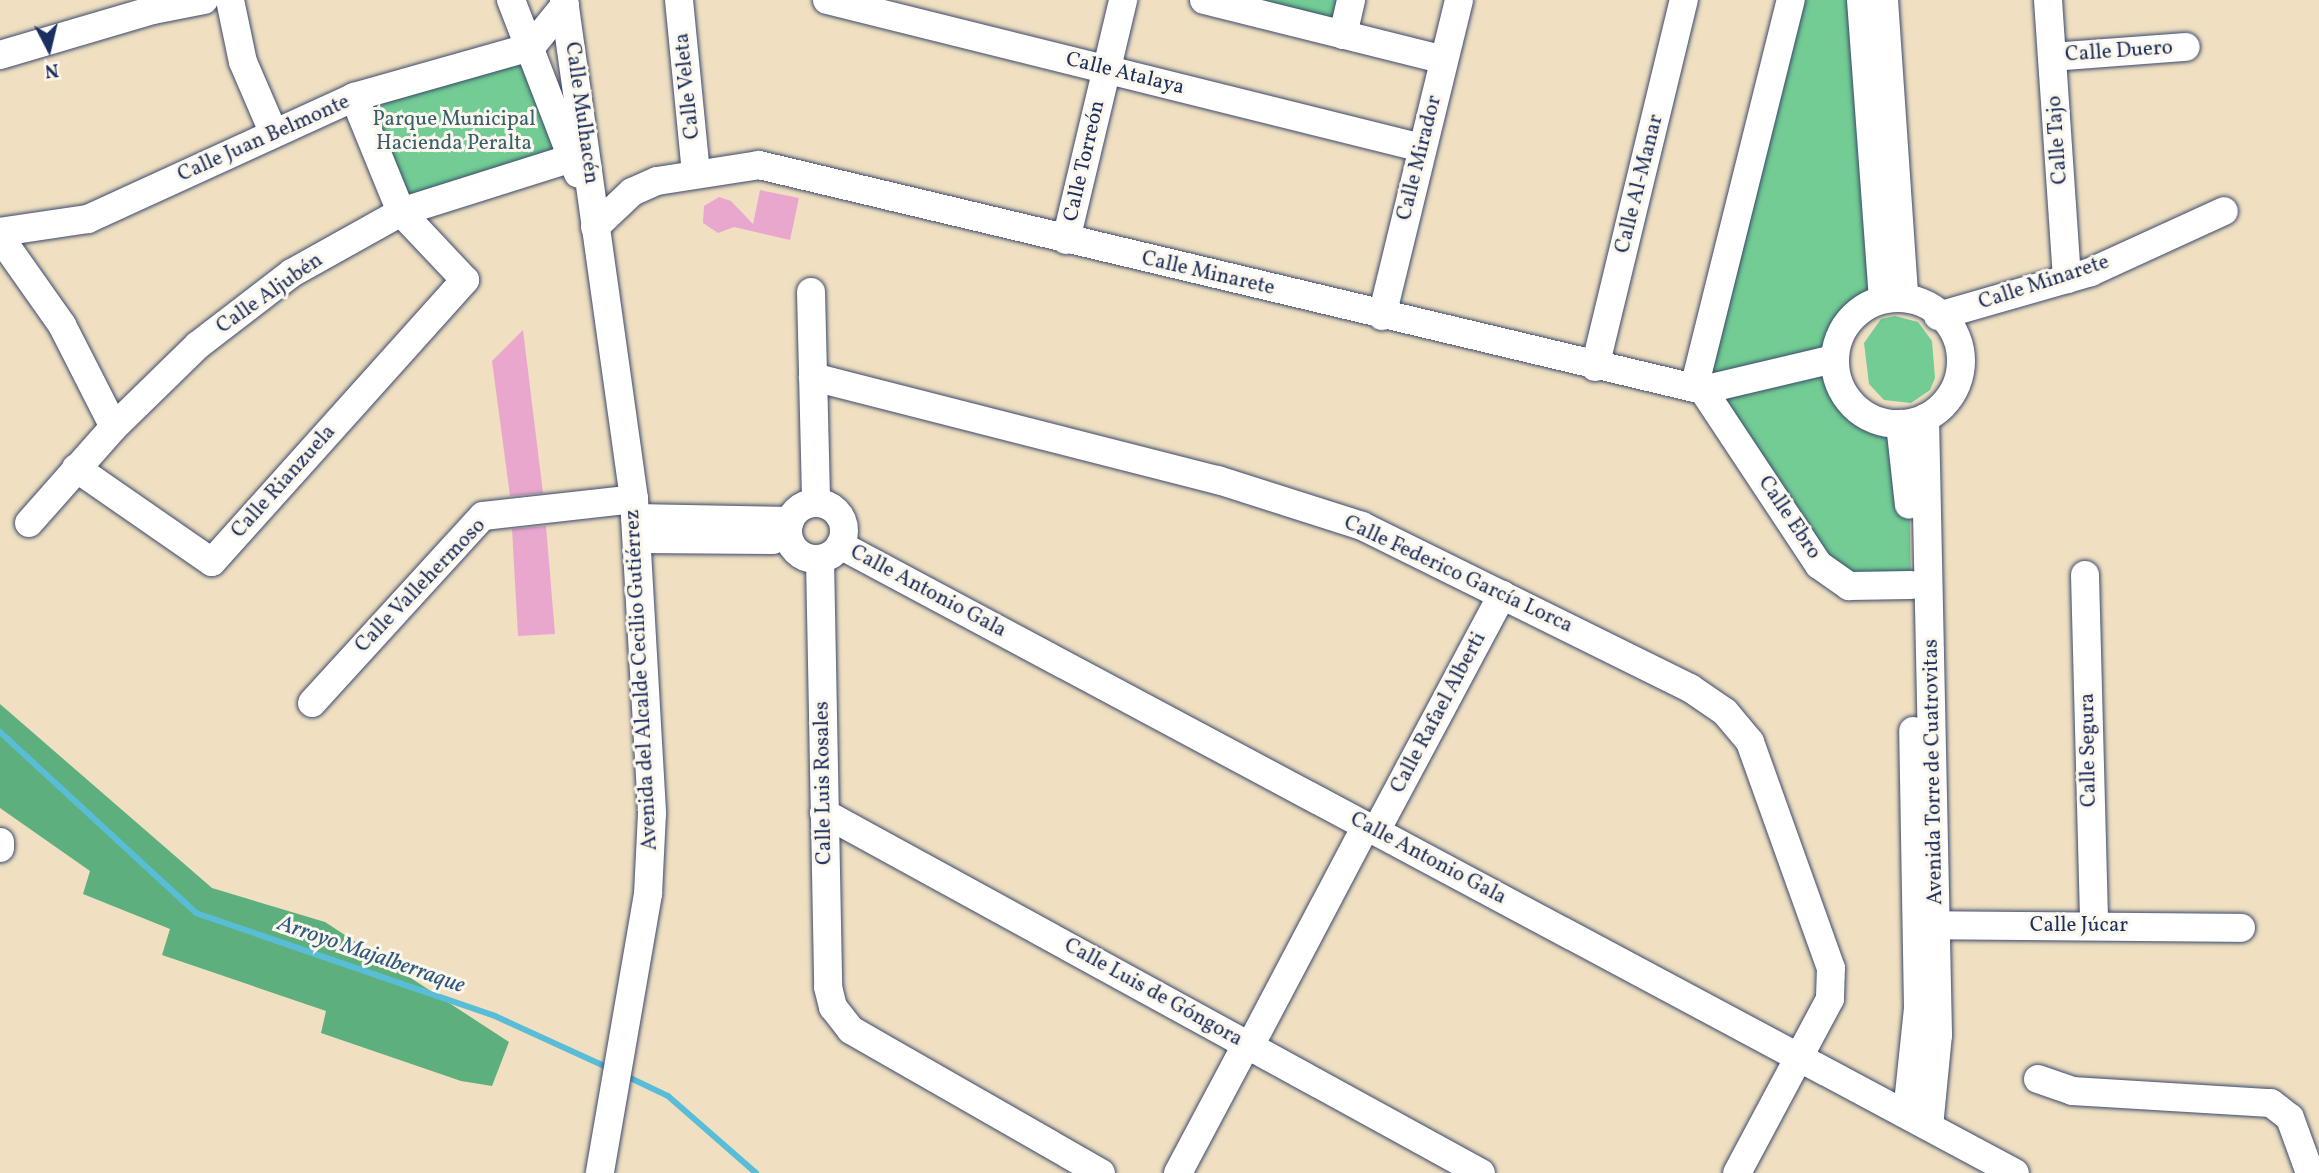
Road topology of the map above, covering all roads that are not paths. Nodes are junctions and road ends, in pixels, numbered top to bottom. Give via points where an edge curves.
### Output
1 (204, 0) edge
2 (230, 0) edge
3 (511, 0) edge
4 (679, 0) edge
5 (827, 0) edge
6 (1123, 0) edge
7 (1204, 0) edge
8 (1351, 0) edge
9 (1459, 0) edge
10 (1684, 0) edge
11 (1791, 0) edge
12 (1861, 0) edge
13 (1884, 0) edge
14 (2048, 0) edge
15 (565, 2) edge
16 (1343, 35) junction
17 (531, 47) junction
18 (2186, 47) dead end
19 (0, 54) edge
20 (2052, 57) junction
21 (1444, 60) junction
22 (1107, 69) junction
23 (354, 97) junction
24 (274, 134) junction
25 (1423, 148) junction
26 (572, 158) junction
27 (696, 172) junction
28 (2224, 211) dead end
29 (401, 212) junction
30 (595, 227) junction
31 (0, 232) edge
32 (0, 237) edge
33 (1066, 240) junction
34 (2067, 279) junction
35 (811, 292) dead end
36 (1894, 298) junction
37 (1382, 316) junction
38 (1938, 316) junction
39 (1834, 359) junction
40 (1595, 367) junction
41 (813, 377) junction
42 (1698, 389) junction
43 (1912, 421) junction
44 (114, 427) junction
45 (76, 468) junction
46 (816, 503) junction
47 (635, 519) junction
48 (29, 523) dead end
49 (790, 531) junction
50 (830, 552) junction
51 (2085, 575) dead end
52 (1911, 585) junction
53 (1502, 595) junction
54 (312, 703) dead end
55 (824, 813) junction
56 (1371, 828) junction
57 (0, 842) edge
58 (0, 848) edge
59 (1927, 925) junction
60 (2094, 925) junction
61 (2241, 928) dead end
62 (1248, 1046) junction
63 (1798, 1056) junction
64 (2038, 1079) dead end
65 (1918, 1119) junction
66 (600, 1173) edge
67 (1101, 1173) edge
68 (1178, 1173) edge
69 (1481, 1173) edge
70 (1737, 1173) edge
71 (2015, 1173) edge
72 (2310, 1173) edge

1 - 19 street
2 - 24 street via 243,62
3 - 17 street
4 - 27 street, Calle Veleta
5 - 22 street, Calle Atalaya
6 - 22 street, Calle Torreón
7 - 16 street
8 - 16 street
9 - 21 street, Calle Mirador
10 - 40 street, Calle Al-Manar
11 - 42 street
12 - 36 street
13 - 36 street
14 - 20 street, Calle Tajo
15 - 17 street
15 - 30 street, Calle Mulhacén
16 - 21 street
17 - 23 street, Calle Juan Belmonte
17 - 26 street
18 - 20 street, Calle Duero
20 - 34 street, Calle Tajo
21 - 25 street, Calle Mirador
22 - 25 street, Calle Atalaya
22 - 33 street, Calle Torreón
23 - 24 street, Calle Juan Belmonte
23 - 29 street
24 - 31 street, Calle Juan Belmonte via 88,219
25 - 37 street, Calle Mirador
26 - 29 street, Calle Aljubén
26 - 30 street
27 - 30 street, Calle Minarete via 632,192
27 - 33 street, Calle Minarete via 758,165
28 - 34 street, Calle Minarete
29 - 44 street, Calle Aljubén via 292,273 198,345
29 - 45 street, Calle Rianzuela via 465,280 212,562
30 - 47 street, Avenida del Alcalde Cecilio Gutiérrez
32 - 44 street via 62,325
33 - 37 street, Calle Minarete
34 - 38 street, Calle Minarete
35 - 41 street
36 - 38 street via 1924,302
36 - 39 street via 1849,321 1836,342
37 - 40 street, Calle Minarete
38 - 43 street via 1953,328 1962,362 1951,396
39 - 42 street, Calle Minarete
39 - 43 street via 1841,389 1853,406 1867,416
40 - 42 street, Calle Minarete
41 - 46 street
41 - 53 street, Calle Federico García Lorca via 1218,480 1310,509 1362,526
42 - 52 street, Calle Ebro via 1819,565 1849,586
43 - 52 street, Avenida Torre de Cuatrovitas
43 - 59 street, Avenida Torre de Cuatrovitas
44 - 45 street, Calle Aljubén
45 - 48 street, Calle Aljubén
46 - 49 street via 800,508
46 - 50 street via 838,514 844,529
47 - 49 street
47 - 54 street, Calle Vallehermoso via 483,516
47 - 66 street, Avenida del Alcalde Cecilio Gutiérrez via 652,813 648,894
49 - 50 street via 801,555
50 - 55 street, Calle Luis Rosales
50 - 56 street, Calle Antonio Gala
51 - 60 street, Calle Segura
52 - 59 street, Avenida Torre de Cuatrovitas
53 - 56 street, Calle Rafael Alberti
53 - 63 street, Calle Federico García Lorca via 1690,688 1725,712 1750,742 1831,968 1830,999
55 - 62 street, Calle Luis de Góngora
55 - 67 street, Calle Luis Rosales via 828,987 833,1007 851,1030
56 - 62 street, Calle Rafael Alberti via 1319,912
56 - 63 street, Calle Antonio Gala
57 - 58 street
59 - 60 street, Calle Júcar
59 - 65 street, Avenida Torre de Cuatrovitas via 1938,1035
60 - 61 street, Calle Júcar
62 - 68 street, Calle Rafael Alberti
62 - 69 street, Calle Luis de Góngora
63 - 65 street, Calle Antonio Gala
63 - 70 street, Calle Federico García Lorca
64 - 72 street via 2072,1091 2271,1103 2290,1118
65 - 71 street, Calle Antonio Gala

